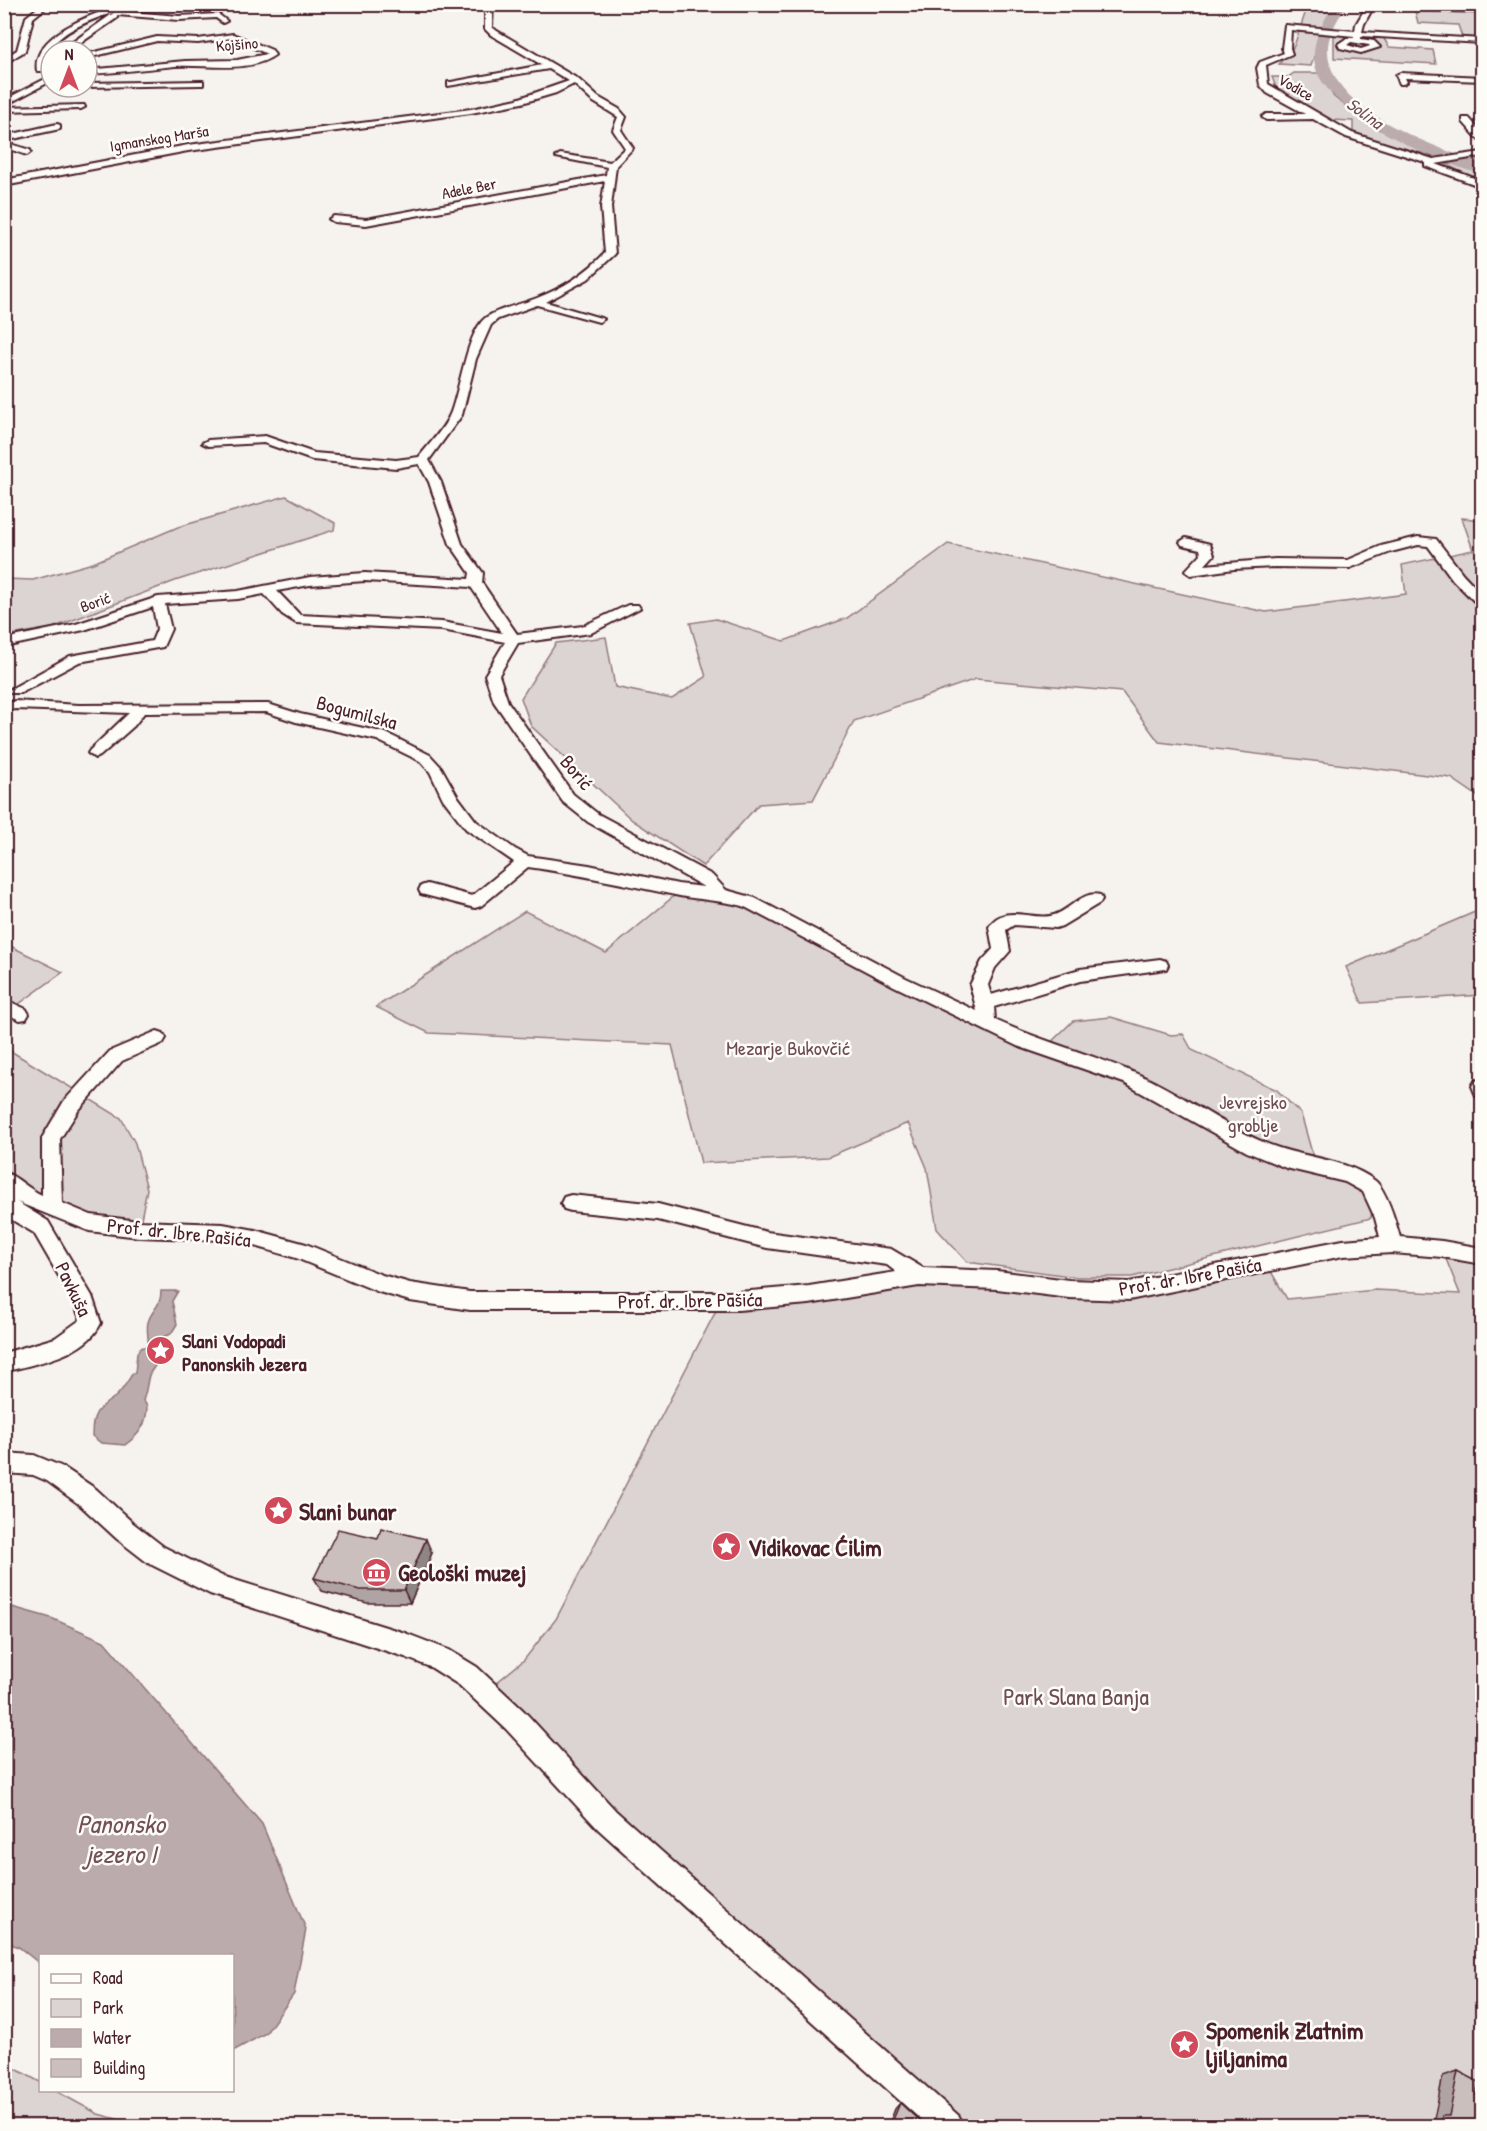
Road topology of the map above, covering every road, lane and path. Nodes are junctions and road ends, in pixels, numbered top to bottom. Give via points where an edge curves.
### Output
1 (47, 4) edge
2 (126, 4) edge
3 (489, 4) edge
4 (1372, 4) edge
5 (117, 11) junction
6 (223, 21) dead end
7 (1357, 37) junction
8 (56, 39) edge
9 (83, 39) edge
10 (1479, 40) edge
11 (1481, 51) edge
12 (99, 53) edge
13 (5, 61) edge
14 (550, 66) junction
15 (39, 70) edge
16 (99, 72) edge
17 (1482, 80) edge
18 (575, 81) junction
19 (1403, 82) dead end
20 (200, 83) dead end
21 (451, 84) dead end
22 (39, 85) edge
23 (99, 85) edge
24 (35, 87) junction
25 (39, 87) edge
26 (4, 104) edge
27 (81, 107) dead end
28 (4, 109) edge
29 (1316, 116) junction
30 (1266, 117) dead end
31 (1482, 119) edge
32 (57, 127) dead end
33 (1482, 138) edge
34 (4, 139) edge
35 (4, 144) edge
36 (27, 152) dead end
37 (1482, 154) edge
38 (560, 157) dead end
39 (1433, 162) junction
40 (612, 165) junction
41 (610, 177) junction
42 (4, 183) edge
43 (1482, 184) edge
44 (334, 219) dead end
45 (536, 302) junction
46 (598, 319) dead end
47 (208, 443) dead end
48 (423, 460) junction
49 (1186, 542) dead end
50 (475, 584) junction
51 (268, 590) junction
52 (158, 601) junction
53 (1482, 601) edge
54 (633, 608) dead end
55 (513, 639) junction
56 (4, 644) edge
57 (10, 698) edge
58 (140, 709) junction
59 (95, 753) dead end
60 (525, 861) junction
61 (426, 890) dead end
62 (720, 894) junction
63 (1094, 899) dead end
64 (1160, 965) dead end
65 (985, 1003) junction
66 (986, 1023) junction
67 (157, 1038) dead end
68 (5, 1180) edge
69 (570, 1203) dead end
70 (52, 1209) junction
71 (1392, 1245) junction
72 (1482, 1256) edge
73 (919, 1277) junction
74 (4, 1363) edge
75 (4, 1463) edge
76 (948, 2127) edge

1 - 13 street via 30,17 21,51
2 - 5 street
3 - 14 street via 488,27
4 - 7 street
5 - 6 street via 179,18 218,16
5 - 8 street via 66,30
5 - 9 street
7 - 10 street
7 - 29 street, Vodice via 1288,27 1288,54 1263,64 1264,85 1270,91
10 - 11 street
12 - 16 street, Kojšino via 157,39 198,41 233,36 271,55 245,61
14 - 18 street
14 - 21 street
15 - 24 street via 33,79
17 - 19 street via 1400,75
18 - 40 street via 622,117 617,130 629,148
18 - 42 street, Igmanskog Marša via 519,102 471,111 188,148
20 - 23 street
22 - 24 street
24 - 25 street
24 - 26 street
27 - 28 street
29 - 30 street, Vodice
29 - 39 street, Vodice via 1349,135
31 - 33 street via 1463,120
32 - 34 street
35 - 36 street
37 - 39 street
38 - 40 street
39 - 43 street, Vodice
40 - 41 street
41 - 44 street, Adele Ber via 366,222
41 - 45 street via 606,207 610,254 580,282
45 - 46 street
45 - 48 street via 486,323 465,375 456,415
47 - 48 street via 265,440 312,456 396,464
48 - 50 street via 435,482 456,544 477,573
49 - 53 street via 1206,547 1208,555 1191,571 1275,562 1350,564 1386,549 1418,541 1432,542
50 - 51 street, Borić via 365,577 310,581
50 - 55 street
51 - 52 street, Borić
51 - 55 street via 296,619 442,626
52 - 56 street, Borić via 79,627
52 - 57 street via 164,629 158,644 75,658
54 - 55 street via 586,630
55 - 62 street, Borić via 492,675 501,702 568,798 593,818 706,879
57 - 58 street, Bogumilska
58 - 59 street
58 - 60 street, Bogumilska via 268,708 381,736 425,758 471,825
60 - 61 street via 475,902
60 - 62 street, Bogumilska via 589,870 678,890
62 - 66 street via 749,902
63 - 65 street via 1056,922 1012,919 997,927 1002,951 988,964 979,985
64 - 65 street via 1080,975
65 - 66 street
66 - 71 street via 1023,1041 1130,1078 1254,1147 1286,1160 1350,1174 1370,1187 1385,1218
67 - 70 street via 116,1056 71,1106 51,1138
68 - 70 street, Prof. dr. Ibre Pašića via 24,1196
68 - 74 street, Pavkuša via 8,1207 41,1227 85,1302 91,1323 57,1347
69 - 73 street via 658,1212 766,1240 891,1257
70 - 73 street, Prof. dr. Ibre Pašića via 89,1223 223,1232 255,1238 299,1250 400,1289 470,1301 738,1301 809,1295
71 - 72 street, Prof. dr. Ibre Pašića
71 - 73 street, Prof. dr. Ibre Pašića via 1343,1248 1129,1291
75 - 76 street via 34,1465 55,1474 156,1555 218,1586 405,1645 468,1676 614,1828

